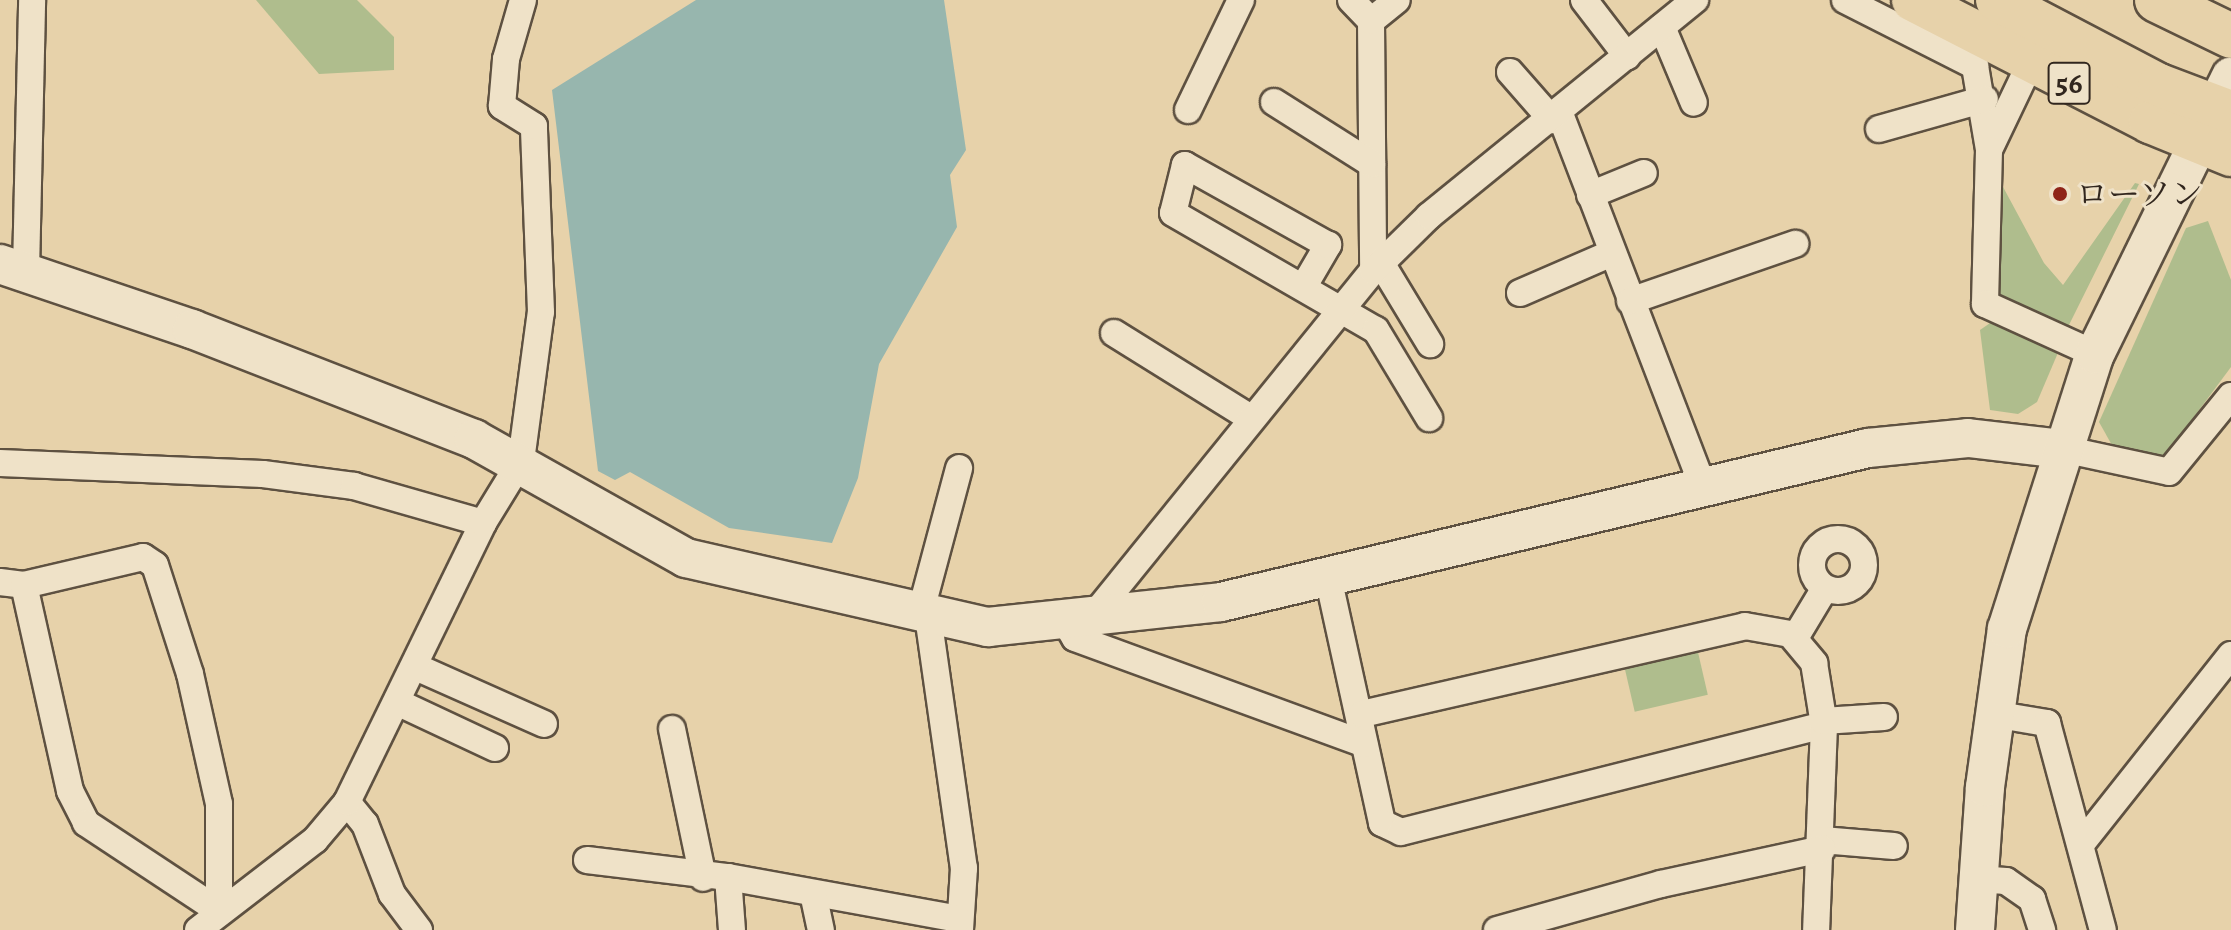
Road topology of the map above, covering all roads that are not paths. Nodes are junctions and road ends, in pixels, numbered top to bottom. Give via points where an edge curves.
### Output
1 (32, 0) edge
2 (523, 0) edge
3 (1241, 0) edge
4 (1351, 0) edge
5 (1397, 0) edge
6 (1584, 0) edge
7 (1695, 0) edge
8 (1845, 0) edge
9 (1913, 0) edge
10 (1997, 0) edge
11 (2180, 4) edge
12 (2231, 14) edge
13 (1371, 21) junction
14 (1662, 27) junction
15 (2231, 36) edge
16 (1627, 56) junction
17 (2030, 64) junction
18 (1510, 72) dead end
19 (2226, 98) edge
20 (1985, 99) junction
21 (1274, 102) dead end
22 (1694, 103) dead end
23 (1188, 110) dead end
24 (1556, 117) junction
25 (1879, 129) dead end
26 (2214, 149) edge
27 (1989, 150) junction
28 (1372, 164) junction
29 (1644, 173) dead end
30 (1590, 195) junction
31 (1795, 244) dead end
32 (1612, 253) junction
33 (1377, 267) junction
34 (13, 268) edge
35 (1304, 286) dead end
36 (1520, 293) dead end
37 (1630, 301) junction
38 (1343, 307) junction
39 (1114, 333) dead end
40 (1430, 344) dead end
41 (2095, 354) junction
42 (2231, 396) edge
43 (1249, 417) junction
44 (1429, 418) dead end
45 (2063, 449) junction
46 (521, 461) junction
47 (0, 463) edge
48 (959, 468) dead end
49 (1703, 486) junction
50 (483, 523) junction
51 (1328, 577) junction
52 (12, 584) edge
53 (1825, 588) dead end
54 (924, 615) junction
55 (1078, 616) junction
56 (1795, 638) junction
57 (2231, 655) edge
58 (416, 667) junction
59 (399, 703) junction
60 (1362, 714) junction
61 (1993, 714) junction
62 (1884, 717) dead end
63 (1824, 723) junction
64 (544, 724) dead end
65 (672, 729) dead end
66 (1364, 744) junction
67 (495, 748) dead end
68 (347, 802) junction
69 (2082, 843) junction
70 (1822, 844) junction
71 (1894, 846) dead end
72 (587, 860) dead end
73 (716, 878) junction
74 (1977, 879) junction
75 (813, 893) junction
76 (219, 911) junction
77 (894, 918) edge
78 (959, 924) edge
79 (198, 930) edge
80 (419, 930) edge
81 (732, 930) edge
82 (821, 930) edge
83 (1497, 930) edge
84 (1816, 930) edge
85 (1975, 930) edge
86 (2042, 930) edge
87 (2103, 930) edge

1 - 34 street
2 - 46 street via 506,59 502,106 534,126 541,312
3 - 23 street
4 - 13 street
5 - 13 street
6 - 16 street
7 - 14 street
8 - 20 street via 1975,66
9 - 17 main road, 56
10 - 19 main road, 56 via 2159,85
11 - 12 highway
11 - 15 highway
13 - 28 street
14 - 16 street
14 - 22 street
16 - 24 street
17 - 26 main road, 56
17 - 27 street
18 - 24 street
19 - 26 street
20 - 25 street
20 - 27 street
21 - 28 street
24 - 30 street
24 - 33 street via 1429,216
26 - 41 street
27 - 41 street via 1985,304
28 - 33 street
29 - 30 street
30 - 32 street
31 - 37 street
32 - 36 street
32 - 37 street
33 - 38 street
33 - 40 street
34 - 46 street via 377,400
35 - 38 street via 1312,272 1320,258 1328,245 1185,165 1173,213 1277,271 1304,285 1317,292 1330,299
37 - 49 street
38 - 43 street
38 - 44 street via 1376,330
39 - 43 street
41 - 45 street
42 - 45 street via 2169,472
43 - 55 street
45 - 49 street via 1954,439 1868,448
45 - 61 street via 2007,629
46 - 50 street
46 - 54 street via 686,558
47 - 50 street via 263,474 354,486
48 - 54 street
49 - 51 street
50 - 58 street
51 - 55 street via 1221,602
51 - 60 street
52 - 76 street via 70,791 86,823
52 - 76 street via 143,557 155,565 190,674 219,804
53 - 56 street
54 - 55 street via 988,627
54 - 78 street via 964,868
55 - 66 street via 1075,638
56 - 60 street via 1745,626
56 - 63 street via 1814,663
57 - 69 street
58 - 59 street
58 - 64 street
59 - 67 street
59 - 68 street
60 - 66 street
61 - 69 street via 2047,723
61 - 74 street
62 - 63 street
63 - 66 street via 1401,832 1382,823
63 - 70 street
65 - 73 street
68 - 76 street via 315,840
68 - 80 street via 365,824 392,894
69 - 87 street
70 - 71 street
70 - 83 street
70 - 84 street
72 - 73 street
73 - 75 street
73 - 81 street
74 - 85 street
74 - 86 street via 2006,881 2032,899
75 - 77 street
75 - 82 street
76 - 79 street
77 - 78 street

